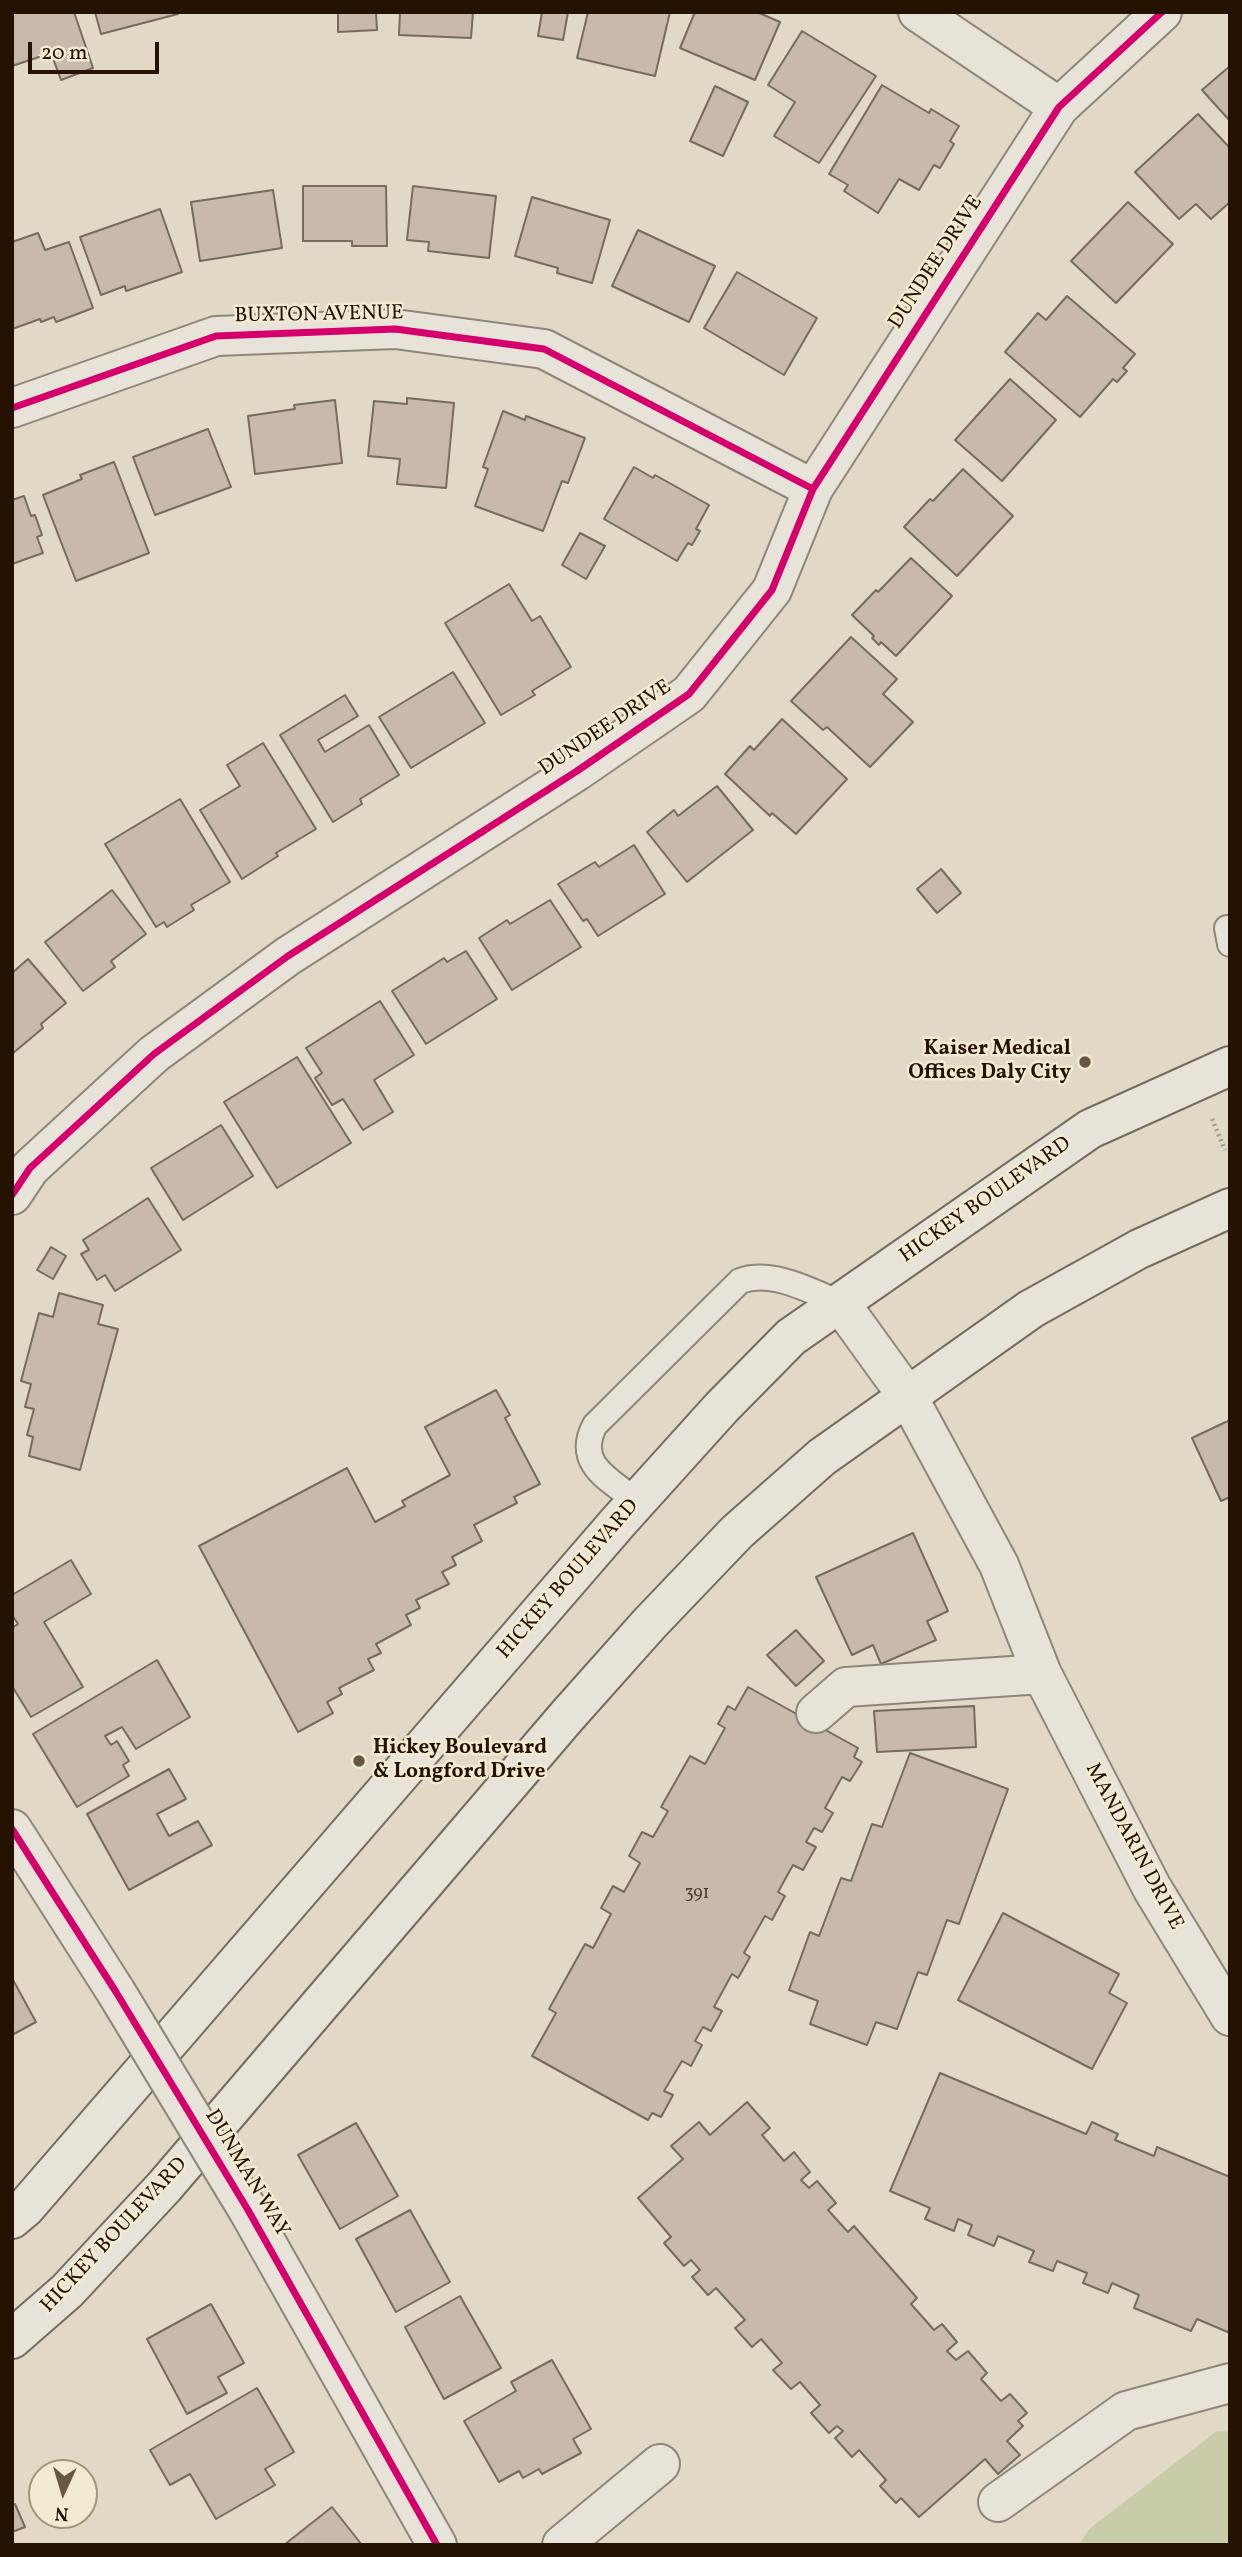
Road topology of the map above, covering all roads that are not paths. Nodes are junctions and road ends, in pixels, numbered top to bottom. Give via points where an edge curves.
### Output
1 (918, 12) edge
2 (1162, 12) edge
3 (1059, 107) junction
4 (12, 408) edge
5 (813, 489) junction
6 (1230, 1066) edge
7 (12, 1195) edge
8 (1230, 1208) edge
9 (840, 1303) junction
10 (908, 1397) junction
11 (637, 1501) junction
12 (1042, 1674) junction
13 (816, 1713) dead end
14 (12, 1829) edge
15 (1230, 2016) edge
16 (12, 2219) edge
17 (12, 2339) edge
18 (1230, 2383) edge
19 (660, 2464) dead end
20 (998, 2502) dead end
21 (437, 2545) edge
22 (562, 2545) edge

1 - 3 street
2 - 3 street, DUNDEE DRIVE
3 - 5 street, DUNDEE DRIVE
4 - 5 street, BUXTON AVENUE via 216,336 395,329 544,349
5 - 7 street, DUNDEE DRIVE via 772,590 689,694 288,956 154,1054 30,1168
6 - 9 street, HICKEY BOULEVARD via 1090,1129
8 - 10 street, HICKEY BOULEVARD via 1139,1249 1031,1309
9 - 10 street, MANDARIN DRIVE
9 - 11 street, HICKEY BOULEVARD via 791,1337
9 - 11 lane via 790,1283 752,1276 740,1281 595,1425 588,1438 588,1452 598,1472
10 - 12 street, MANDARIN DRIVE via 999,1565
10 - 17 street, HICKEY BOULEVARD via 822,1457 737,1532 650,1623 156,2196 67,2291
11 - 16 street, HICKEY BOULEVARD
12 - 13 street via 846,1687
12 - 15 street, MANDARIN DRIVE via 1152,1888
14 - 21 street, DUNMAN WAY, bridge via 248,2210
18 - 20 street via 1126,2411
19 - 22 street

